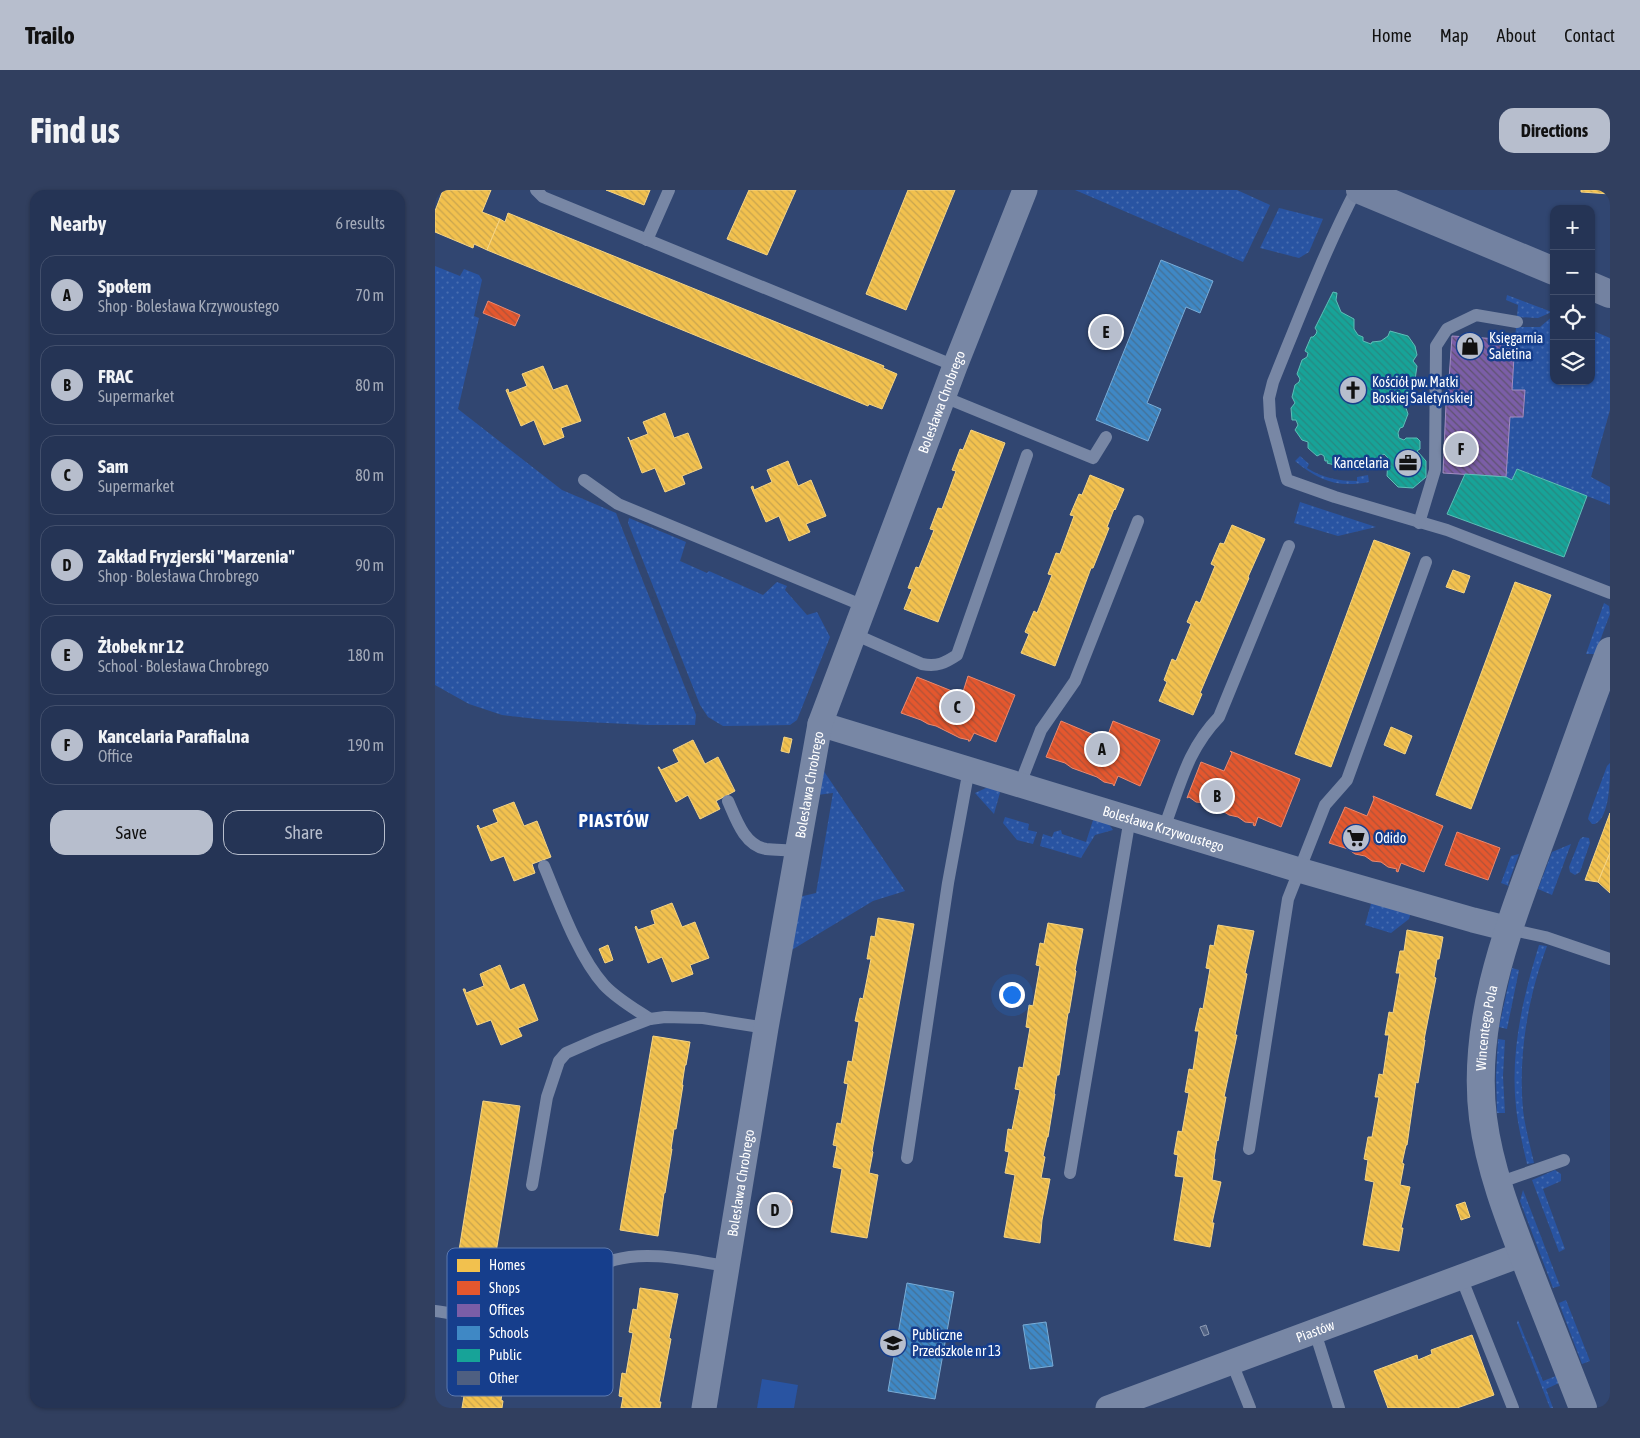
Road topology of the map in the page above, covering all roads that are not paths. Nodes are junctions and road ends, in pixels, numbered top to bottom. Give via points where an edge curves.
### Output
1 (536, 190) edge
2 (669, 190) edge
3 (1024, 190) edge
4 (1356, 190) edge
5 (1361, 190) edge
6 (647, 240) junction
7 (1550, 269) edge
8 (1595, 288) edge
9 (1610, 294) edge
10 (1517, 322) dead end
11 (955, 366) junction
12 (944, 397) junction
13 (1106, 437) dead end
14 (1027, 455) dead end
15 (585, 480) dead end
16 (1138, 521) dead end
17 (1419, 522) junction
18 (1289, 546) dead end
19 (1427, 562) dead end
20 (1610, 593) edge
21 (864, 606) junction
22 (853, 634) junction
23 (1610, 651) edge
24 (820, 724) junction
25 (969, 768) junction
26 (1020, 784) junction
27 (728, 801) dead end
28 (1130, 818) junction
29 (1164, 828) junction
30 (797, 850) junction
31 (544, 866) dead end
32 (1299, 870) junction
33 (1509, 929) junction
34 (1610, 960) edge
35 (650, 1019) junction
36 (766, 1028) junction
37 (1249, 1149) dead end
38 (907, 1158) dead end
39 (1565, 1160) dead end
40 (1070, 1173) dead end
41 (1498, 1183) junction
42 (532, 1185) dead end
43 (1523, 1254) junction
44 (613, 1261) edge
45 (727, 1266) junction
46 (1461, 1277) junction
47 (1315, 1332) junction
48 (1232, 1363) junction
49 (704, 1408) edge
50 (1108, 1408) edge
51 (1250, 1408) edge
52 (1339, 1408) edge
53 (1513, 1408) edge
54 (1583, 1408) edge

1 - 6 lane via 543,197
2 - 6 lane
3 - 11 street, Bolesława Chrobrego
4 - 17 lane via 1273,382 1269,398 1270,417 1287,480 1335,498
5 - 7 main road
6 - 11 lane
8 - 9 main road
10 - 17 lane via 1476,316 1447,330 1436,346 1435,470
11 - 12 street, Bolesława Chrobrego
12 - 13 lane via 1093,458
12 - 21 street, Bolesława Chrobrego
14 - 22 lane via 957,655 944,664 922,664
15 - 21 lane via 618,504
16 - 26 lane via 1075,681 1041,730
17 - 20 lane
18 - 29 lane via 1219,717 1206,731 1187,763
19 - 32 lane via 1347,780 1325,805
21 - 22 street, Bolesława Chrobrego
22 - 24 street, Bolesława Chrobrego
23 - 33 street, Wincentego Pola
24 - 25 street, Bolesława Krzywoustego
24 - 30 street, Bolesława Chrobrego
25 - 26 street, Bolesława Krzywoustego
25 - 38 lane via 948,883
26 - 28 street, Bolesława Krzywoustego
27 - 30 lane via 741,829 756,846
28 - 29 street, Bolesława Krzywoustego
28 - 40 lane
29 - 32 street, Bolesława Krzywoustego
30 - 36 street, Bolesława Chrobrego
31 - 35 lane via 567,922 596,974 616,996
32 - 33 street, Bolesława Krzywoustego
32 - 37 lane via 1282,924
33 - 34 lane via 1545,937
33 - 41 street, Wincentego Pola via 1486,1020 1481,1074 1484,1125
35 - 36 lane via 703,1018
35 - 42 lane via 598,1039 566,1054 559,1061 547,1097
36 - 45 street, Bolesława Chrobrego
39 - 41 lane
41 - 43 street, Wincentego Pola
43 - 46 street, Piastów
43 - 54 street, Wincentego Pola
44 - 45 lane via 635,1256
45 - 49 street, Bolesława Chrobrego
46 - 47 street, Piastów
46 - 53 lane
47 - 48 street, Piastów
47 - 52 lane
48 - 50 street, Piastów
48 - 51 lane

